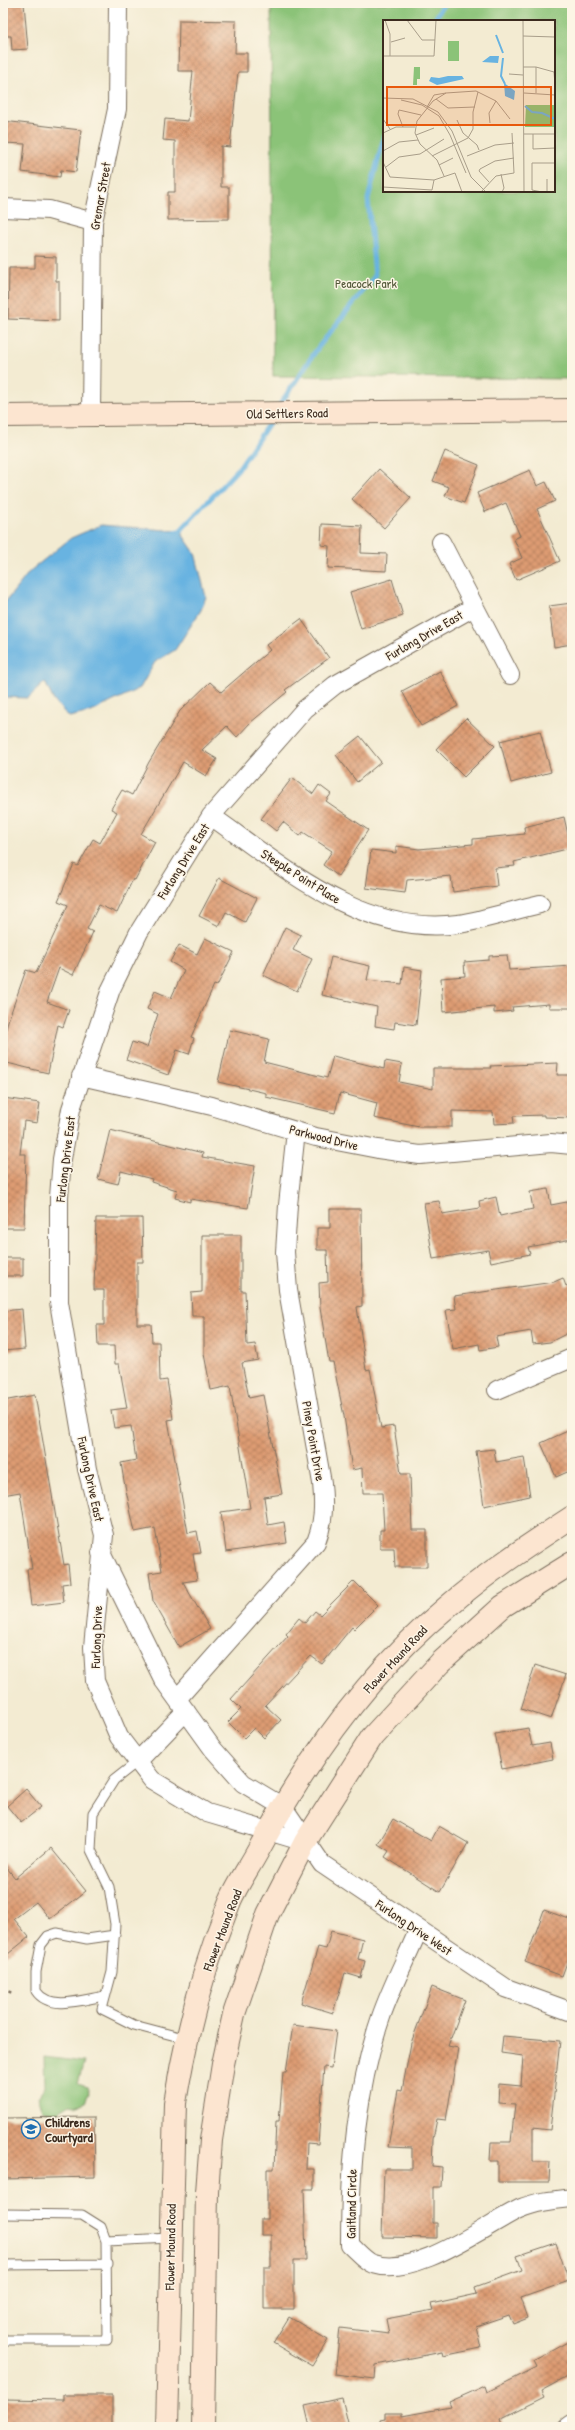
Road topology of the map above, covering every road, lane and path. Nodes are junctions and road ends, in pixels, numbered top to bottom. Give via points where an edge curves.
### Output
1 (118, 3) edge
2 (3, 208) edge
3 (94, 222) junction
4 (572, 410) edge
5 (92, 415) junction
6 (3, 416) edge
7 (441, 542) dead end
8 (474, 607) junction
9 (510, 675) dead end
10 (211, 816) junction
11 (540, 904) dead end
12 (81, 1076) junction
13 (296, 1130) junction
14 (572, 1145) edge
15 (572, 1358) edge
16 (497, 1390) dead end
17 (572, 1516) edge
18 (101, 1552) junction
19 (572, 1563) edge
20 (182, 1705) junction
21 (137, 1762) junction
22 (282, 1807) junction
23 (268, 1832) junction
24 (305, 1842) junction
25 (418, 1931) junction
26 (115, 1935) junction
27 (3, 1989) edge
28 (12, 1994) dead end
29 (105, 1996) junction
30 (572, 2012) edge
31 (187, 2039) junction
32 (572, 2198) edge
33 (3, 2214) edge
34 (171, 2238) junction
35 (206, 2239) junction
36 (106, 2241) junction
37 (3, 2264) edge
38 (108, 2264) junction
39 (3, 2340) edge
40 (572, 2424) edge
41 (167, 2427) edge
42 (203, 2427) edge
43 (568, 2427) edge

1 - 3 street, Gremar Street via 118,109
2 - 3 street via 48,210
3 - 5 street, Gremar Street
4 - 5 main road, Old Settlers Road
5 - 6 main road, Old Settlers Road
7 - 8 street
8 - 9 street
8 - 10 street, Furlong Drive East via 335,685 305,709
10 - 11 street, Steeple Point Place via 333,900 392,921 457,924
10 - 12 street, Furlong Drive East via 139,932 111,989
12 - 13 street, Parkwood Drive via 212,1106
12 - 18 street, Furlong Drive East via 71,1109 62,1159 59,1197 59,1302 87,1469 104,1536
13 - 14 street, Parkwood Drive via 316,1137 420,1155 551,1143
13 - 20 street, Piney Point Drive via 285,1252 287,1282 322,1483 322,1528 316,1542
15 - 16 street
17 - 22 main road, Flower Mound Road via 491,1571 408,1642 333,1730
18 - 20 street via 164,1681
18 - 21 street, Furlong Drive via 93,1647 95,1681 119,1737
19 - 24 main road via 503,1606 440,1663 372,1737
20 - 21 street, Piney Point Drive
20 - 22 street via 213,1749 243,1783
21 - 23 street, Furlong Drive via 152,1780 207,1813
21 - 26 lane via 114,1780 94,1814 91,1850 109,1887
22 - 23 main road, Flower Mound Road
22 - 24 street, Furlong Drive West
23 - 24 street, Furlong Drive
23 - 31 main road, Flower Mound Road via 231,1900 200,1988
24 - 25 street, Furlong Drive West via 322,1864
24 - 35 main road via 268,1914 234,2014 212,2133
25 - 30 street, Furlong Drive West via 506,1988
25 - 32 street, Gaitland Circle via 381,2016 364,2073 350,2195 350,2245 372,2264 406,2264 457,2245 519,2209 542,2202
26 - 29 lane via 112,1972
26 - 29 lane via 87,1939 57,1934 48,1936 41,1945 36,1972 36,1991 47,2000 59,2003
27 - 28 path
29 - 31 lane via 102,2009 134,2025
31 - 34 main road, Flower Mound Road via 175,2103
33 - 36 lane via 82,2215 101,2227
34 - 35 main road
34 - 36 lane
34 - 41 main road, Flower Mound Road
35 - 42 main road
36 - 38 lane
37 - 38 lane
38 - 39 lane via 107,2340
40 - 43 street

